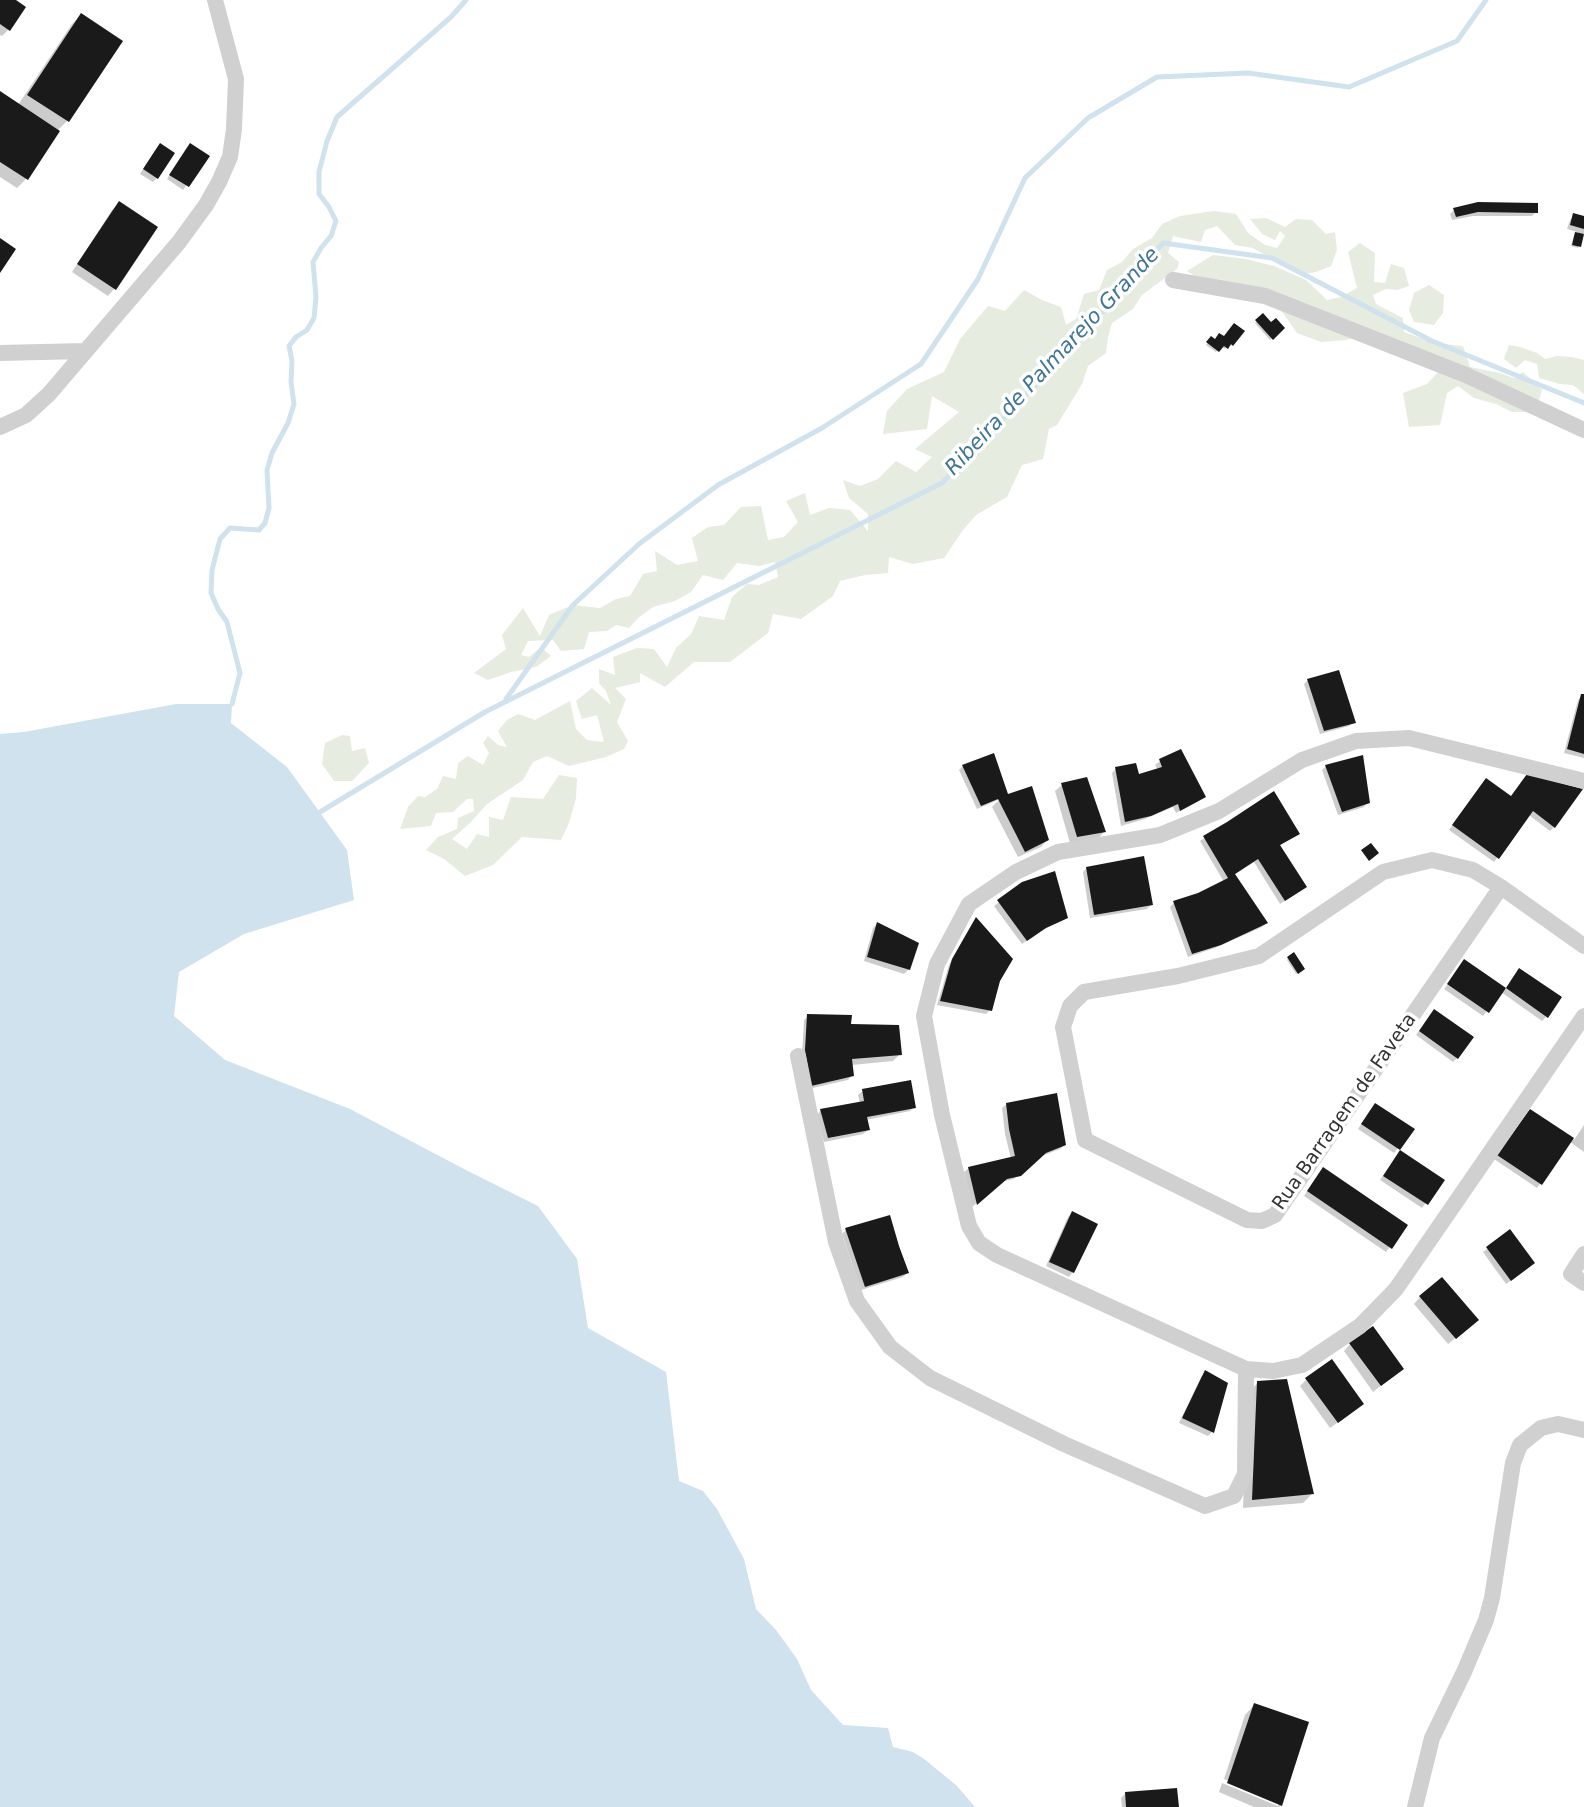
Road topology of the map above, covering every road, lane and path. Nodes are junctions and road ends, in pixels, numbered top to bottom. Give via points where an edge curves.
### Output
1 (215, 0) edge
2 (1173, 281) dead end
3 (84, 351) junction
4 (0, 353) edge
5 (0, 428) edge
6 (1584, 430) edge
7 (1584, 781) edge
8 (1501, 887) junction
9 (1584, 946) edge
10 (1584, 1016) edge
11 (798, 1056) dead end
12 (1584, 1254) edge
13 (1584, 1283) edge
14 (1247, 1369) junction
15 (1584, 1430) edge
16 (1415, 1807) edge

1 - 3 street via 236,79 230,157 206,205 179,242
2 - 6 street via 1265,296 1466,375
3 - 4 street
3 - 5 street via 49,394 26,415
7 - 14 street via 1409,738 1356,741 1302,760 1219,811 1160,835 1058,852 1016,872 969,904 937,964 924,1016 942,1115 969,1226 979,1243
8 - 8 street, Rua Barragem de Faveta via 1473,870 1432,860 1383,872 1259,956 1084,992 1070,1006 1063,1027 1085,1140 1247,1220 1262,1221 1275,1215
8 - 9 street, Rua Barragem de Faveta
10 - 14 street via 1396,1289 1360,1326 1302,1366
11 - 14 street via 836,1242 857,1301 890,1347 930,1378 1205,1506 1234,1496 1245,1474
12 - 13 street via 1571,1274
15 - 16 street via 1558,1424 1541,1428 1521,1445 1513,1463 1486,1620 1432,1738

